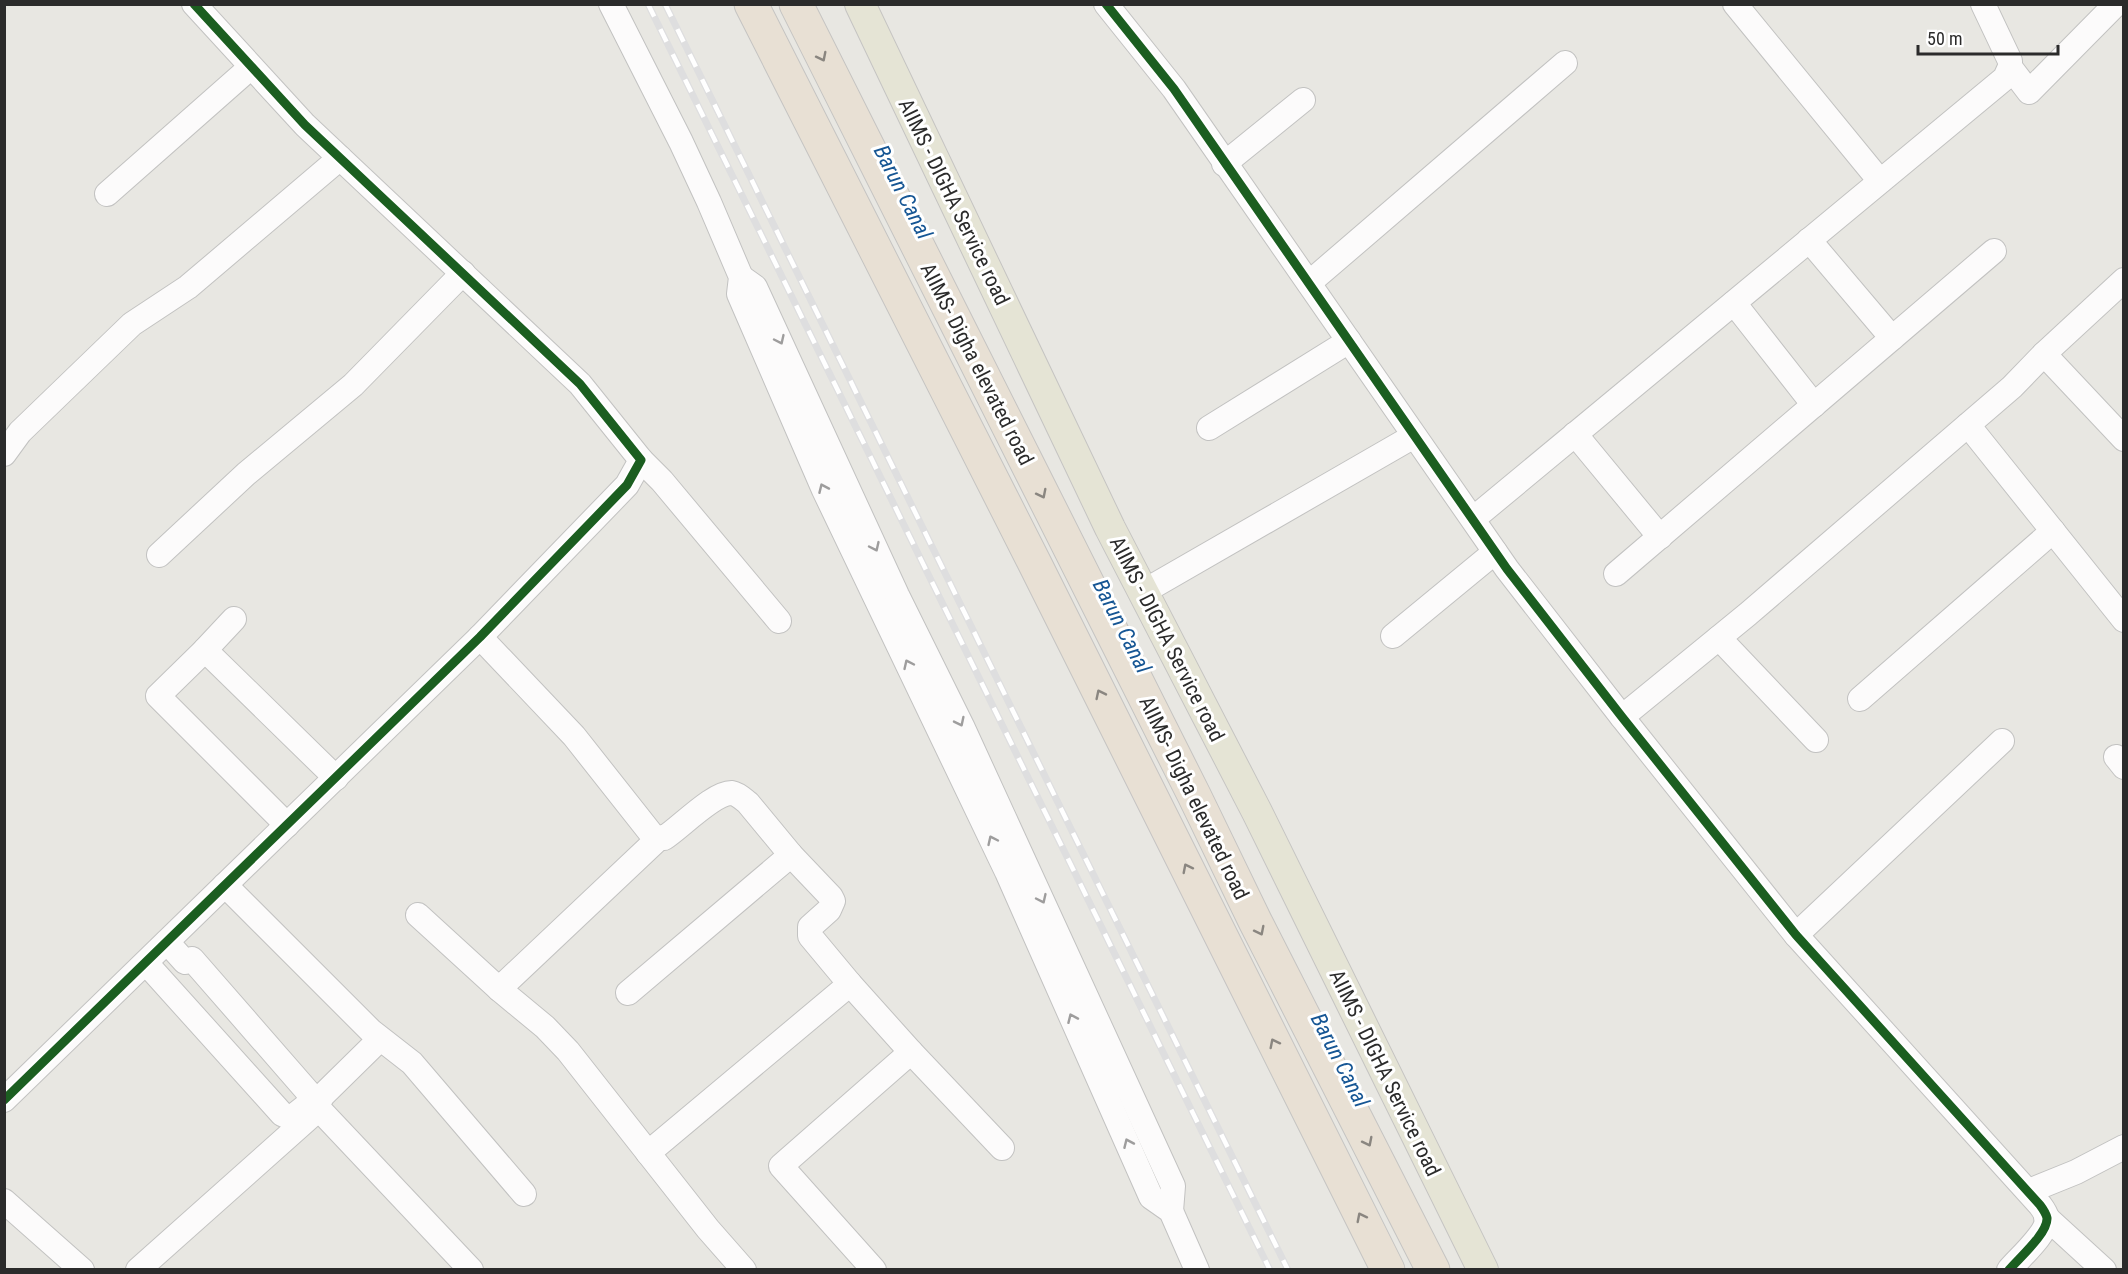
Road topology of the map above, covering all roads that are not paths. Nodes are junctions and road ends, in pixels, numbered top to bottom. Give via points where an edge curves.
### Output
1 (194, 4) edge
2 (610, 4) edge
3 (751, 4) edge
4 (796, 4) edge
5 (860, 4) edge
6 (1106, 4) edge
7 (1735, 4) edge
8 (1983, 4) edge
9 (2116, 4) edge
10 (1565, 63) dead end
11 (251, 67) junction
12 (2010, 67) junction
13 (1303, 100) dead end
14 (340, 158) junction
15 (1224, 164) junction
16 (1880, 181) junction
17 (107, 194) dead end
18 (1809, 240) junction
19 (1994, 251) dead end
20 (464, 273) junction
21 (2124, 280) edge
22 (1309, 283) junction
23 (1734, 303) junction
24 (1892, 338) junction
25 (1349, 341) junction
26 (2044, 354) junction
27 (1814, 405) junction
28 (1968, 424) junction
29 (1209, 428) dead end
30 (1575, 434) junction
31 (1414, 436) junction
32 (2124, 439) edge
33 (4, 454) edge
34 (641, 460) junction
35 (1473, 519) junction
36 (2053, 531) junction
37 (1660, 537) junction
38 (1495, 552) junction
39 (159, 555) dead end
40 (1616, 574) dead end
41 (1143, 592) junction
42 (234, 619) dead end
43 (2124, 620) edge
44 (779, 621) dead end
45 (1393, 636) dead end
46 (480, 637) junction
47 (1719, 638) junction
48 (205, 650) junction
49 (1860, 699) dead end
50 (1622, 717) junction
51 (1816, 740) dead end
52 (2002, 741) dead end
53 (336, 778) junction
54 (287, 825) junction
55 (659, 838) junction
56 (791, 855) junction
57 (225, 885) junction
58 (418, 915) dead end
59 (1796, 935) junction
60 (167, 942) junction
61 (146, 963) junction
62 (850, 984) junction
63 (499, 989) junction
64 (628, 993) dead end
65 (380, 1039) junction
66 (911, 1052) junction
67 (4, 1100) edge
68 (320, 1109) junction
69 (2124, 1147) edge
70 (1002, 1148) dead end
71 (648, 1153) junction
72 (2029, 1191) junction
73 (525, 1194) dead end
74 (4, 1201) edge
75 (2046, 1217) junction
76 (82, 1269) edge
77 (138, 1269) edge
78 (471, 1269) edge
79 (744, 1269) edge
80 (874, 1269) edge
81 (1197, 1269) edge
82 (1388, 1269) edge
83 (1433, 1269) edge
84 (1483, 1269) edge
85 (2009, 1269) edge
86 (2104, 1269) edge

1 - 11 street
2 - 81 street via 681,142 741,277 755,287 897,596 962,726 1173,1186 1171,1211
82 -> 3 highway, AIIMS- Digha elevated road
4 -> 83 highway, AIIMS- Digha elevated road
5 - 41 main road, AIIMS - DIGHA Service road
6 - 15 street via 1174,89
7 - 16 street
8 - 12 street
9 - 12 street via 2029,92
10 - 22 street
11 - 14 street
11 - 17 street
12 - 16 street via 1997,86
13 - 15 street
14 - 20 street
14 - 33 street via 188,287 132,324 20,432
15 - 22 street
16 - 18 street
18 - 23 street
18 - 24 street
19 - 24 street
20 - 34 street via 580,384
20 - 39 street via 353,385 246,474
21 - 26 street
22 - 25 street
23 - 27 street
23 - 30 street
24 - 27 street
25 - 29 street
25 - 31 street
26 - 28 street
26 - 32 street
27 - 37 street
28 - 36 street
28 - 47 street
30 - 35 street
30 - 37 street
31 - 35 street
31 - 41 street
34 - 44 street
34 - 46 street via 627,485
35 - 38 street
36 - 43 street
36 - 49 street
37 - 40 street
38 - 45 street
38 - 50 street
41 - 84 main road, AIIMS - DIGHA Service road
42 - 48 street
46 - 53 street
46 - 55 street via 574,736 648,830
47 - 50 street
47 - 51 street
48 - 53 street
48 - 54 street via 158,696
50 - 59 street
52 - 59 street
53 - 54 street
54 - 57 street
55 - 56 street via 671,834 716,798 732,793 748,803
55 - 63 street
56 - 62 street via 833,901 832,908 809,932
56 - 64 street
57 - 60 street
57 - 65 street
58 - 63 street
59 - 72 street
60 - 61 street
60 - 61 street via 185,962 192,959 308,1092 310,1103 291,1118 282,1114
61 - 67 street
62 - 66 street
62 - 71 street
63 - 71 street via 568,1052
65 - 68 street via 323,1095 318,1103
65 - 73 street via 412,1063
66 - 70 street
66 - 80 street via 782,1166
68 - 77 street
68 - 78 street
69 - 72 street
71 - 79 street
72 - 75 street
74 - 76 street
75 - 85 street via 2044,1230
75 - 86 street

